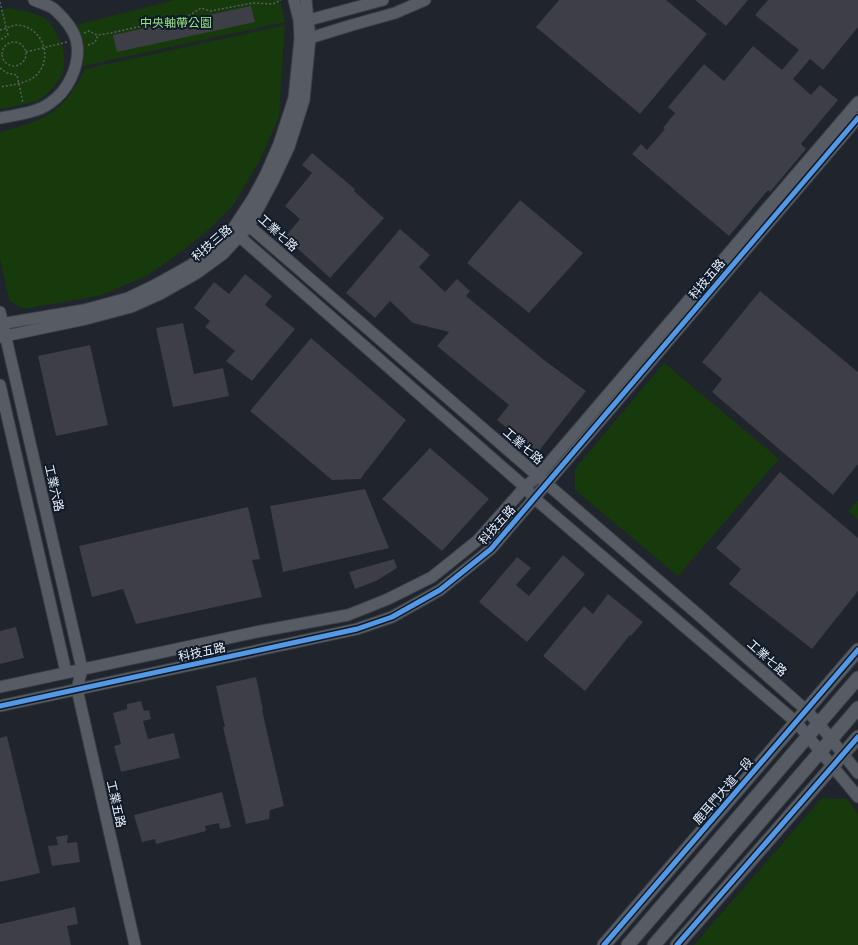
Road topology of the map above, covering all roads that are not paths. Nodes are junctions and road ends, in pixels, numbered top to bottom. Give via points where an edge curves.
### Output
1 (34, 0) edge
2 (294, 0) edge
3 (306, 0) edge
4 (383, 0) edge
5 (425, 0) edge
6 (304, 20) junction
7 (305, 39) junction
8 (858, 102) edge
9 (0, 118) edge
10 (858, 118) edge
11 (242, 215) junction
12 (249, 226) junction
13 (235, 233) junction
14 (0, 312) edge
15 (1, 324) edge
16 (3, 336) edge
17 (0, 385) edge
18 (538, 476) junction
19 (547, 483) junction
20 (525, 487) junction
21 (534, 498) junction
22 (858, 650) edge
23 (82, 669) junction
24 (66, 672) junction
25 (858, 678) edge
26 (0, 687) edge
27 (77, 689) junction
28 (0, 706) edge
29 (858, 708) edge
30 (806, 710) junction
31 (796, 722) junction
32 (819, 724) junction
33 (808, 736) junction
34 (858, 737) edge
35 (831, 739) junction
36 (821, 751) junction
37 (843, 754) junction
38 (832, 765) junction
39 (858, 773) edge
40 (858, 797) edge
41 (135, 945) edge
42 (604, 945) edge
43 (628, 945) edge
44 (654, 945) edge
45 (677, 945) edge

1 - 9 street via 53,8 79,37 76,71 63,91 50,104
2 - 6 street
3 - 6 street
4 - 6 street
5 - 7 street via 395,13
6 - 7 street
7 - 11 street, 科技三路 via 294,98 280,144
7 - 12 street, 科技三路 via 304,100 289,147
8 - 18 street, 科技五路
10 - 19 street, 科技五路
11 - 12 street, 工業七路
11 - 13 street, 科技三路
12 - 13 street, 科技三路
12 - 18 street, 工業七路
13 - 15 street, 科技三路 via 191,264 128,298 84,310
13 - 16 street, 科技三路 via 223,254 197,273 131,307
13 - 20 street
14 - 15 street, 工業六路
15 - 16 street, 工業六路
16 - 23 street, 工業六路
17 - 24 street
18 - 19 street, 工業七路
18 - 20 street, 科技五路
19 - 21 street, 科技五路
19 - 30 street, 工業七路
20 - 21 street
20 - 23 street, 科技五路 via 478,540 432,577 388,599 348,615
21 - 27 street, 科技五路 via 491,549 440,590 392,617 357,629
21 - 31 street
22 - 30 street, 鹿耳門大道一段
23 - 24 street, 科技五路
23 - 27 street, 工業五路
24 - 26 street, 科技五路
25 - 32 street
27 - 28 street, 科技五路
27 - 41 street, 工業五路
29 - 35 street
30 - 31 street, 鹿耳門大道一段
30 - 32 street, 工業七路
31 - 33 street
31 - 42 street, 鹿耳門大道一段
32 - 33 street
32 - 35 street, 工業七路
33 - 36 street
33 - 43 street
34 - 37 street
35 - 36 street
35 - 37 street, 工業七路
36 - 38 street
36 - 44 street
37 - 38 street
37 - 39 street, 工業七路
38 - 40 street
38 - 45 street

